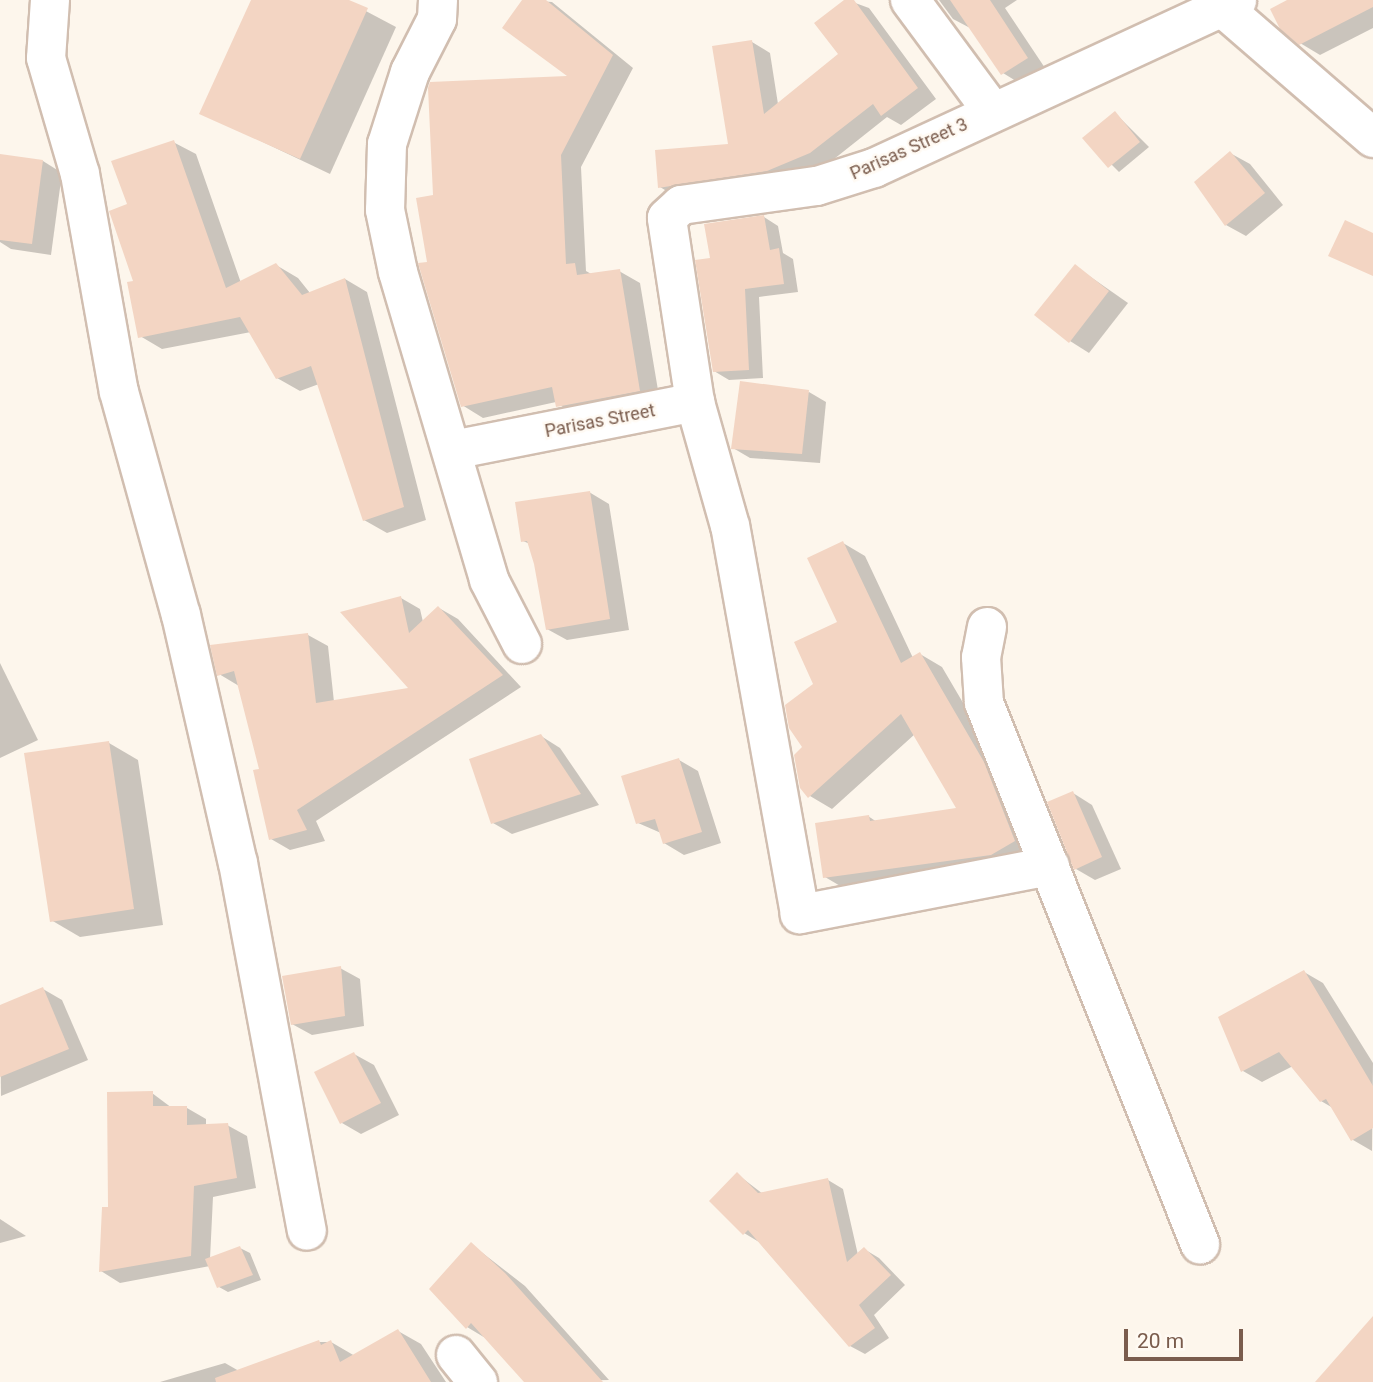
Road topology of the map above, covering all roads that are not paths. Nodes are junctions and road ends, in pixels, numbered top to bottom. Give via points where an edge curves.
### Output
1 (50, 0) edge
2 (438, 0) edge
3 (910, 0) edge
4 (1230, 4) edge
5 (993, 111) junction
6 (1373, 138) edge
7 (695, 402) junction
8 (453, 450) junction
9 (987, 627) dead end
10 (522, 643) dead end
11 (1049, 866) junction
12 (307, 1231) dead end
13 (1200, 1244) dead end

1 - 12 street via 46,58 80,174 119,391 181,615 238,863
2 - 8 street via 437,19 410,72 387,144 383,181 398,272
3 - 5 street
4 - 5 street, Parisas Street 3
4 - 6 street
5 - 7 street, Parisas Street 3 via 852,175 817,186 673,208 666,224
7 - 8 street, Parisas Street
7 - 11 street via 730,526 800,914
8 - 10 street via 489,580
9 - 11 street via 981,657 984,703
11 - 13 street

